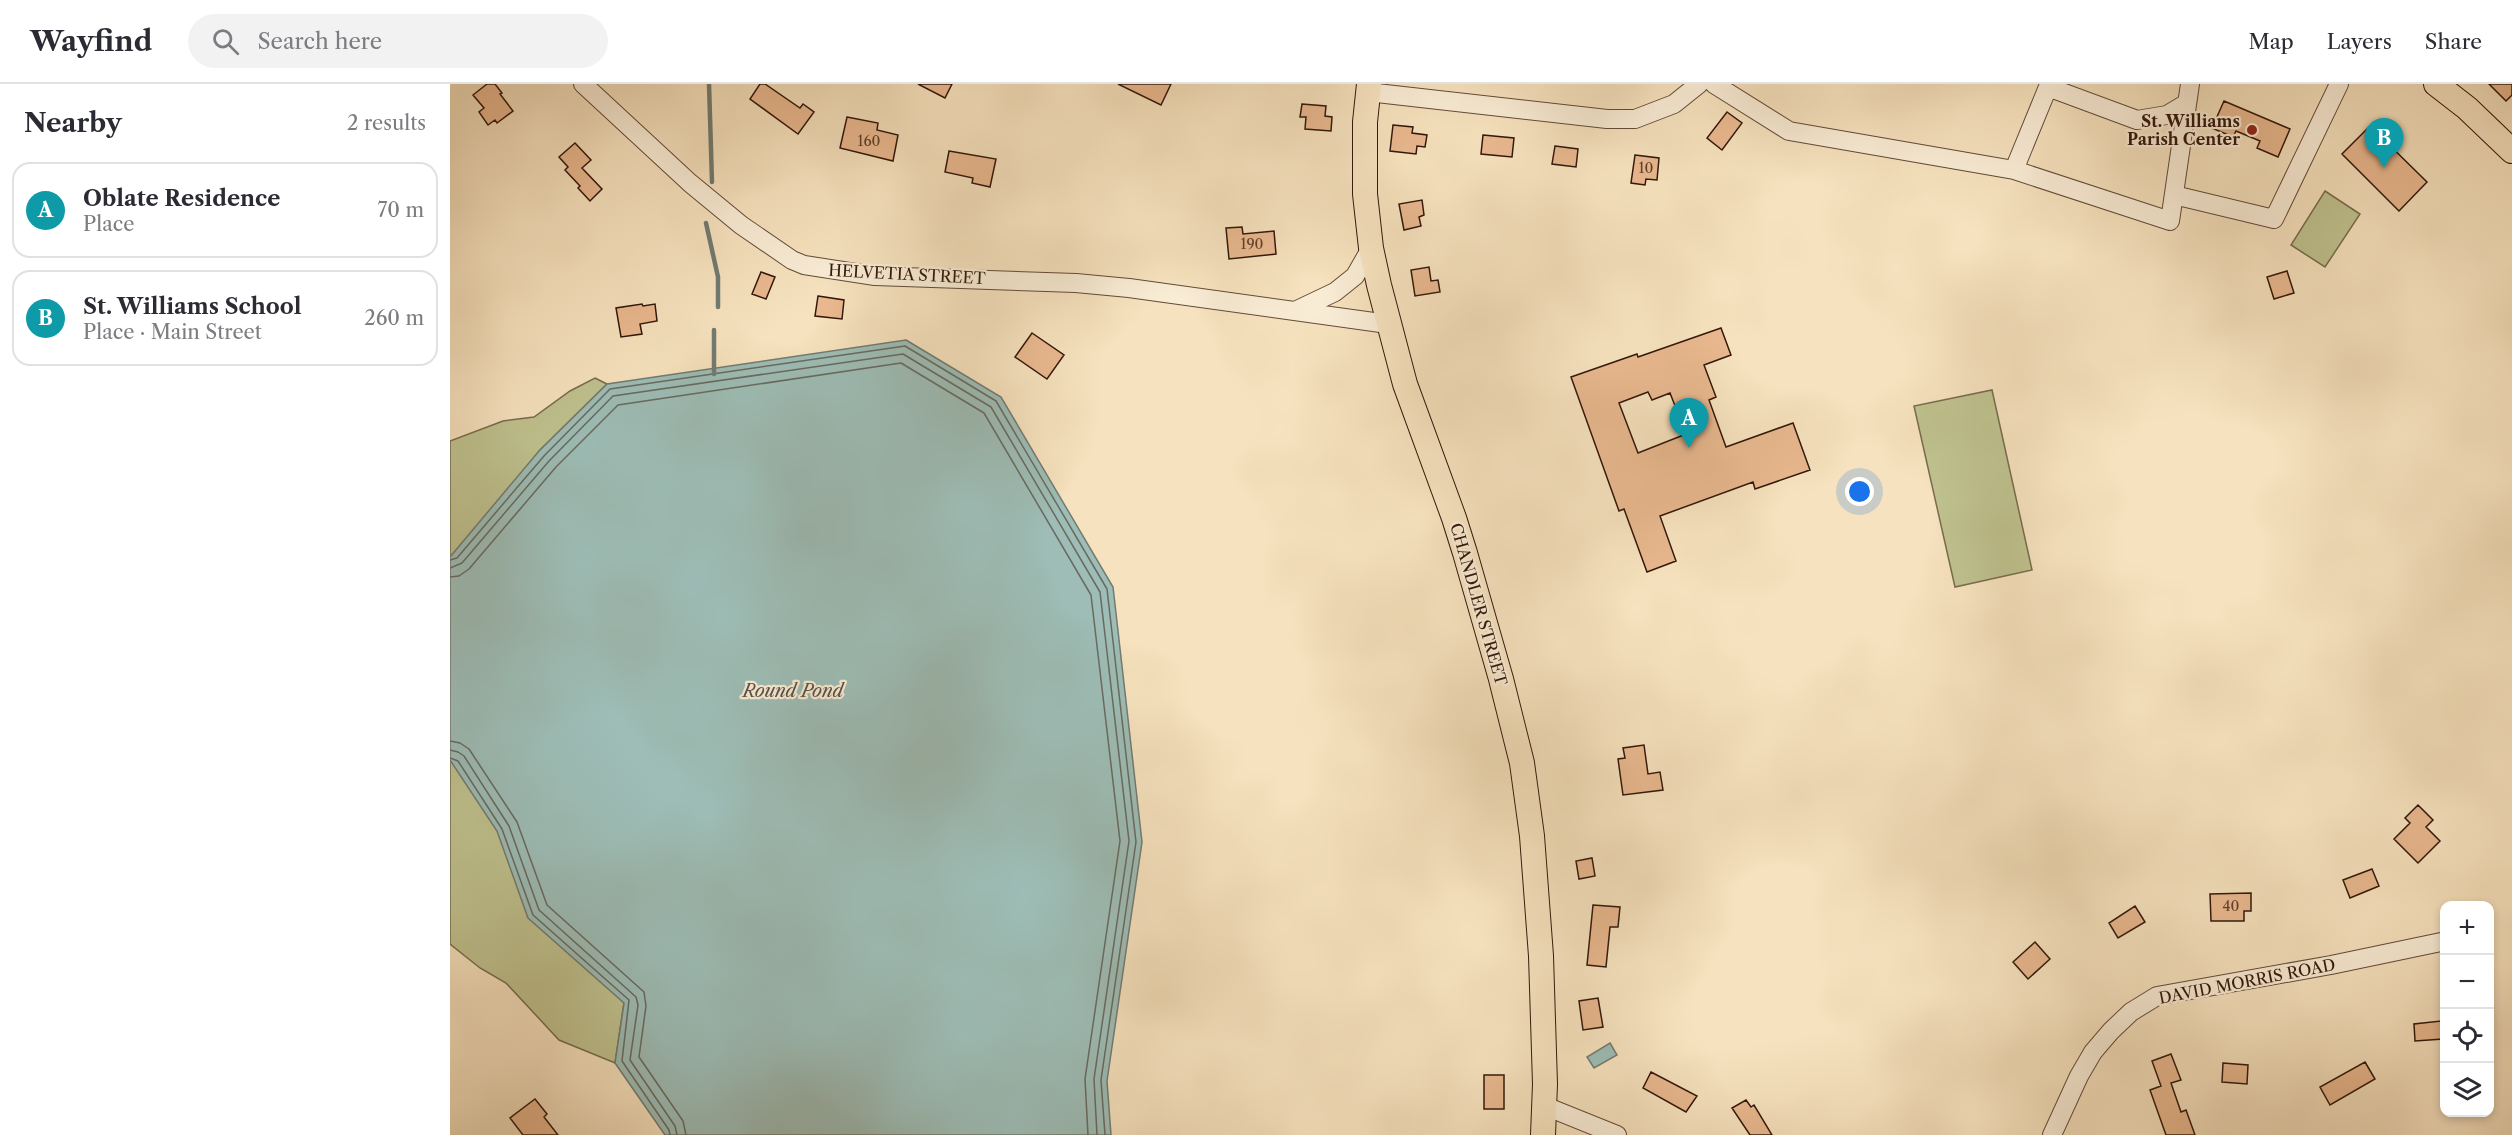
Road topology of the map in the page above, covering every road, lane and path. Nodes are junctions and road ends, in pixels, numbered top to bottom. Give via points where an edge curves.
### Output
1 (583, 84) edge
2 (1699, 84) edge
3 (1714, 84) edge
4 (2190, 84) edge
5 (2339, 84) edge
6 (2436, 84) edge
7 (2049, 86) edge
8 (1368, 88) edge
9 (2187, 103) junction
10 (2512, 151) edge
11 (2014, 170) junction
12 (2174, 195) junction
13 (1371, 248) junction
14 (1296, 311) junction
15 (1388, 324) junction
16 (2440, 942) edge
17 (1545, 1106) junction
18 (1543, 1135) edge
19 (1617, 1135) edge
20 (2052, 1135) edge

1 - 14 street, HELVETIA STREET via 741,225 804,265 875,276 1129,288
2 - 8 street via 1674,104 1635,119 1607,119
3 - 11 street via 1789,131
4 - 9 street
5 - 12 street via 2274,219
6 - 10 main road
7 - 9 street via 2137,120 2167,115
7 - 11 street
8 - 13 main road, CHANDLER STREET via 1365,194
9 - 12 street
11 - 12 street via 2170,221
13 - 14 street via 1355,276 1335,292
13 - 15 main road, CHANDLER STREET
14 - 15 street, HELVETIA STREET
15 - 17 main road, CHANDLER STREET via 1405,384 1457,526 1517,738 1533,847
16 - 20 street, DAVID MORRIS ROAD via 2157,996 2132,1012 2093,1052
17 - 18 main road, CHANDLER STREET
17 - 19 street

